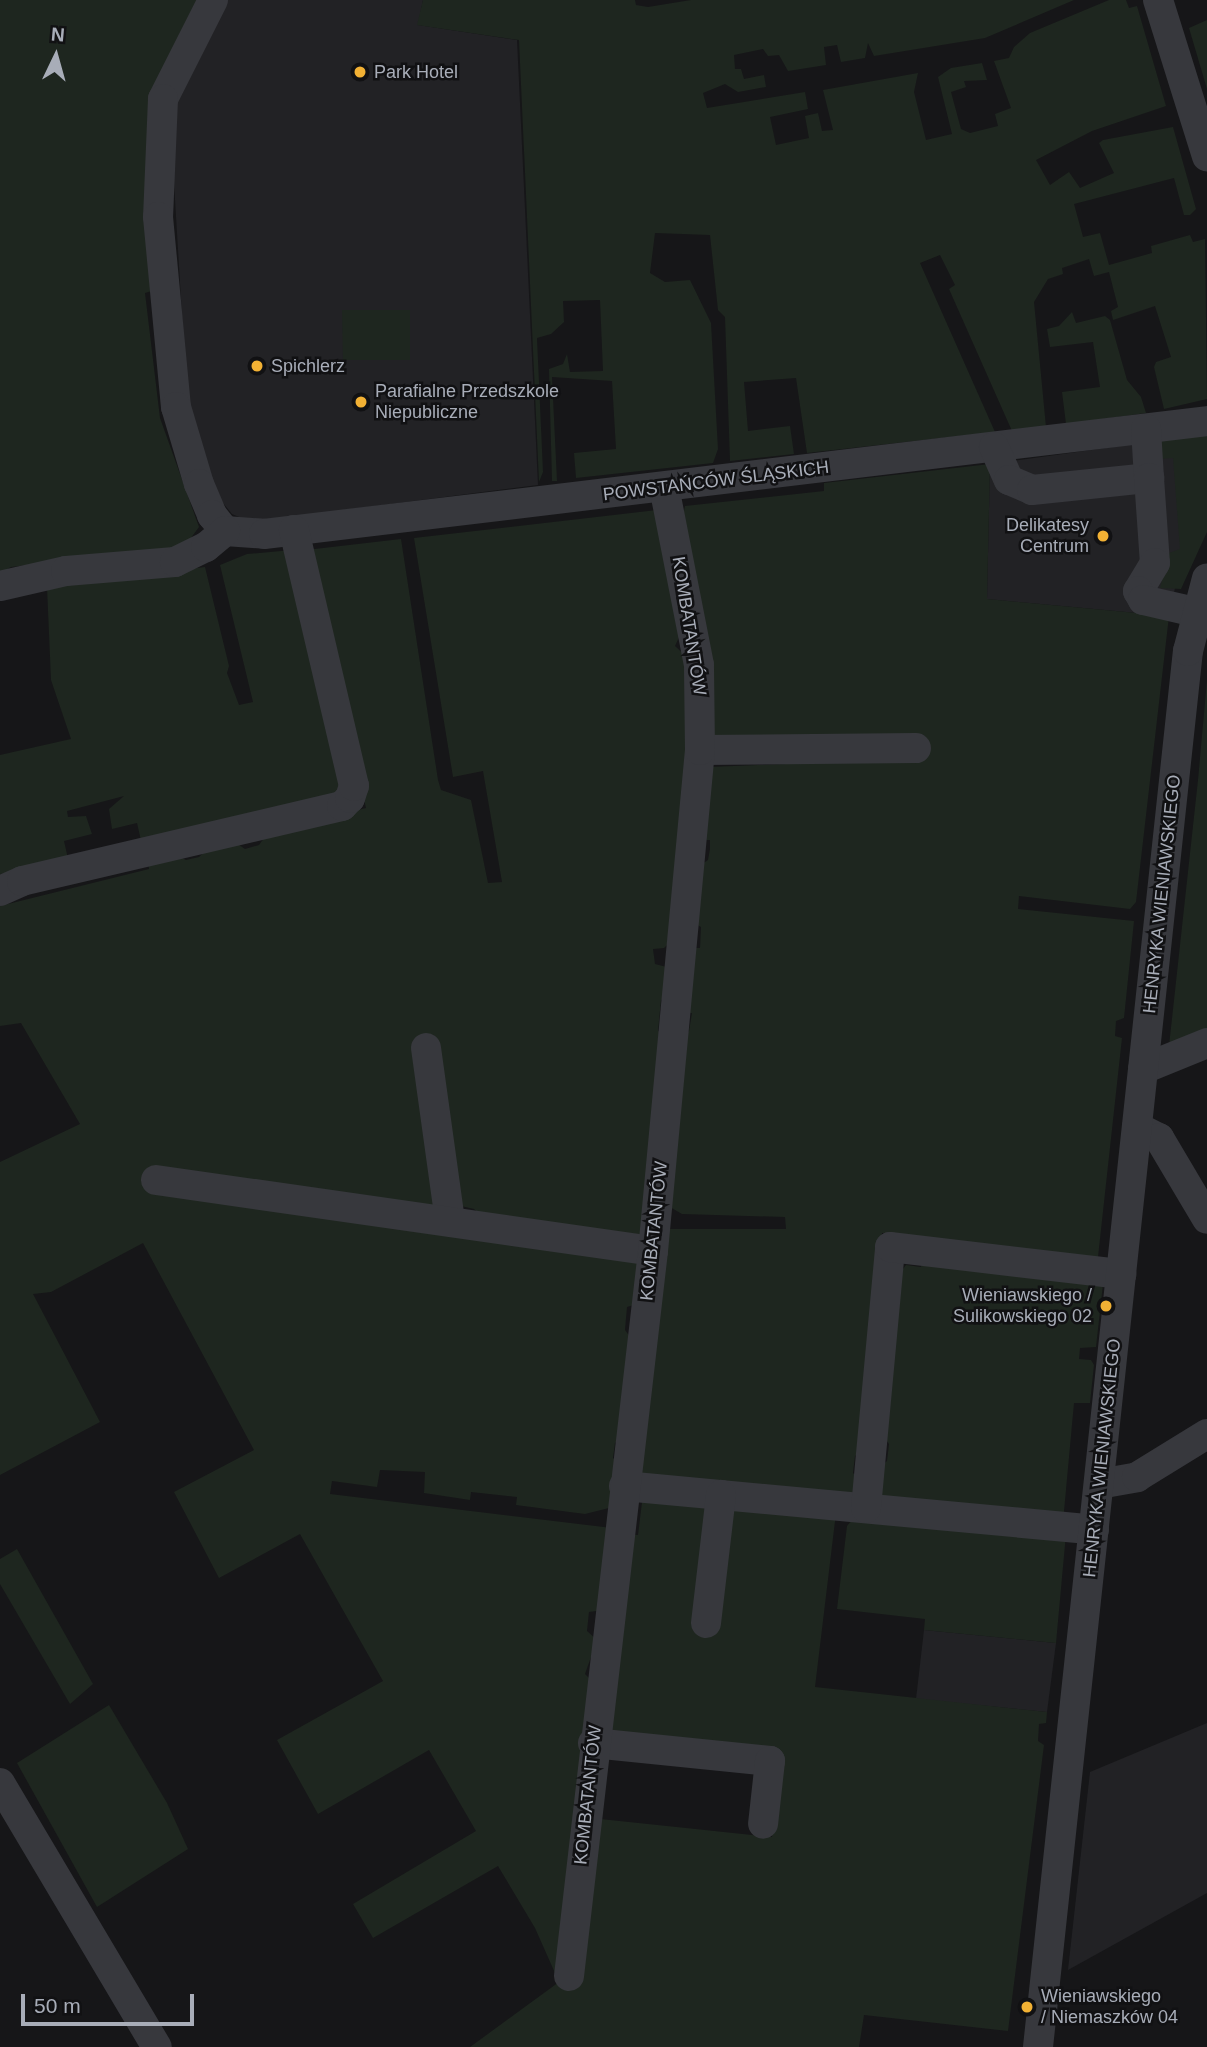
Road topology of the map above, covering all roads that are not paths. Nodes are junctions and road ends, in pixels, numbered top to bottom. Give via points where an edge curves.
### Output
1 (213, 0) edge
2 (1158, 0) edge
3 (1207, 156) edge
4 (1207, 421) edge
5 (1146, 429) junction
6 (993, 447) junction
7 (1149, 478) junction
8 (664, 487) junction
9 (294, 530) junction
10 (225, 531) junction
11 (1207, 578) edge
12 (0, 586) edge
13 (1195, 612) junction
14 (916, 748) dead end
15 (700, 750) junction
16 (0, 891) edge
17 (1207, 1043) edge
18 (426, 1048) dead end
19 (1143, 1069) junction
20 (1137, 1127) junction
21 (156, 1180) dead end
22 (1207, 1219) edge
23 (450, 1221) junction
24 (653, 1251) junction
25 (1121, 1274) junction
26 (1207, 1434) edge
27 (1099, 1484) junction
28 (624, 1486) junction
29 (721, 1495) junction
30 (866, 1508) junction
31 (1094, 1530) junction
32 (706, 1623) dead end
33 (593, 1743) junction
34 (0, 1783) edge
35 (763, 1824) dead end
36 (569, 1976) dead end
37 (157, 2047) edge
38 (1038, 2047) edge

1 - 10 street via 163,99 158,217 176,407 199,484 212,515
2 - 3 street
4 - 5 street, POWSTAŃCÓW ŚLĄSKICH
5 - 6 street, POWSTAŃCÓW ŚLĄSKICH
5 - 7 street
6 - 7 street via 1009,480 1032,490
6 - 8 street, POWSTAŃCÓW ŚLĄSKICH
7 - 13 street via 1155,563 1138,591 1143,600
8 - 9 street, POWSTAŃCÓW ŚLĄSKICH
8 - 15 street, KOMBATANTÓW via 699,665
9 - 10 street, POWSTAŃCÓW ŚLĄSKICH via 251,535
9 - 16 street via 354,786 350,798 342,806 22,881
10 - 12 street via 206,547 175,562 66,571
11 - 13 street, HENRYKA WIENIAWSKIEGO
13 - 19 street, HENRYKA WIENIAWSKIEGO
14 - 15 street
15 - 24 street, KOMBATANTÓW
17 - 19 street
18 - 23 street
19 - 20 street, HENRYKA WIENIAWSKIEGO
20 - 22 street via 1159,1138
20 - 25 street, HENRYKA WIENIAWSKIEGO
21 - 23 street
23 - 24 street
24 - 28 street, KOMBATANTÓW
25 - 27 street, HENRYKA WIENIAWSKIEGO
25 - 30 street via 890,1247
26 - 27 street via 1137,1477
27 - 31 street, HENRYKA WIENIAWSKIEGO
28 - 29 street
28 - 33 street, KOMBATANTÓW
29 - 30 street
29 - 32 street
30 - 31 street
31 - 38 street, HENRYKA WIENIAWSKIEGO
33 - 35 street via 770,1761
33 - 36 street, KOMBATANTÓW
34 - 37 street

